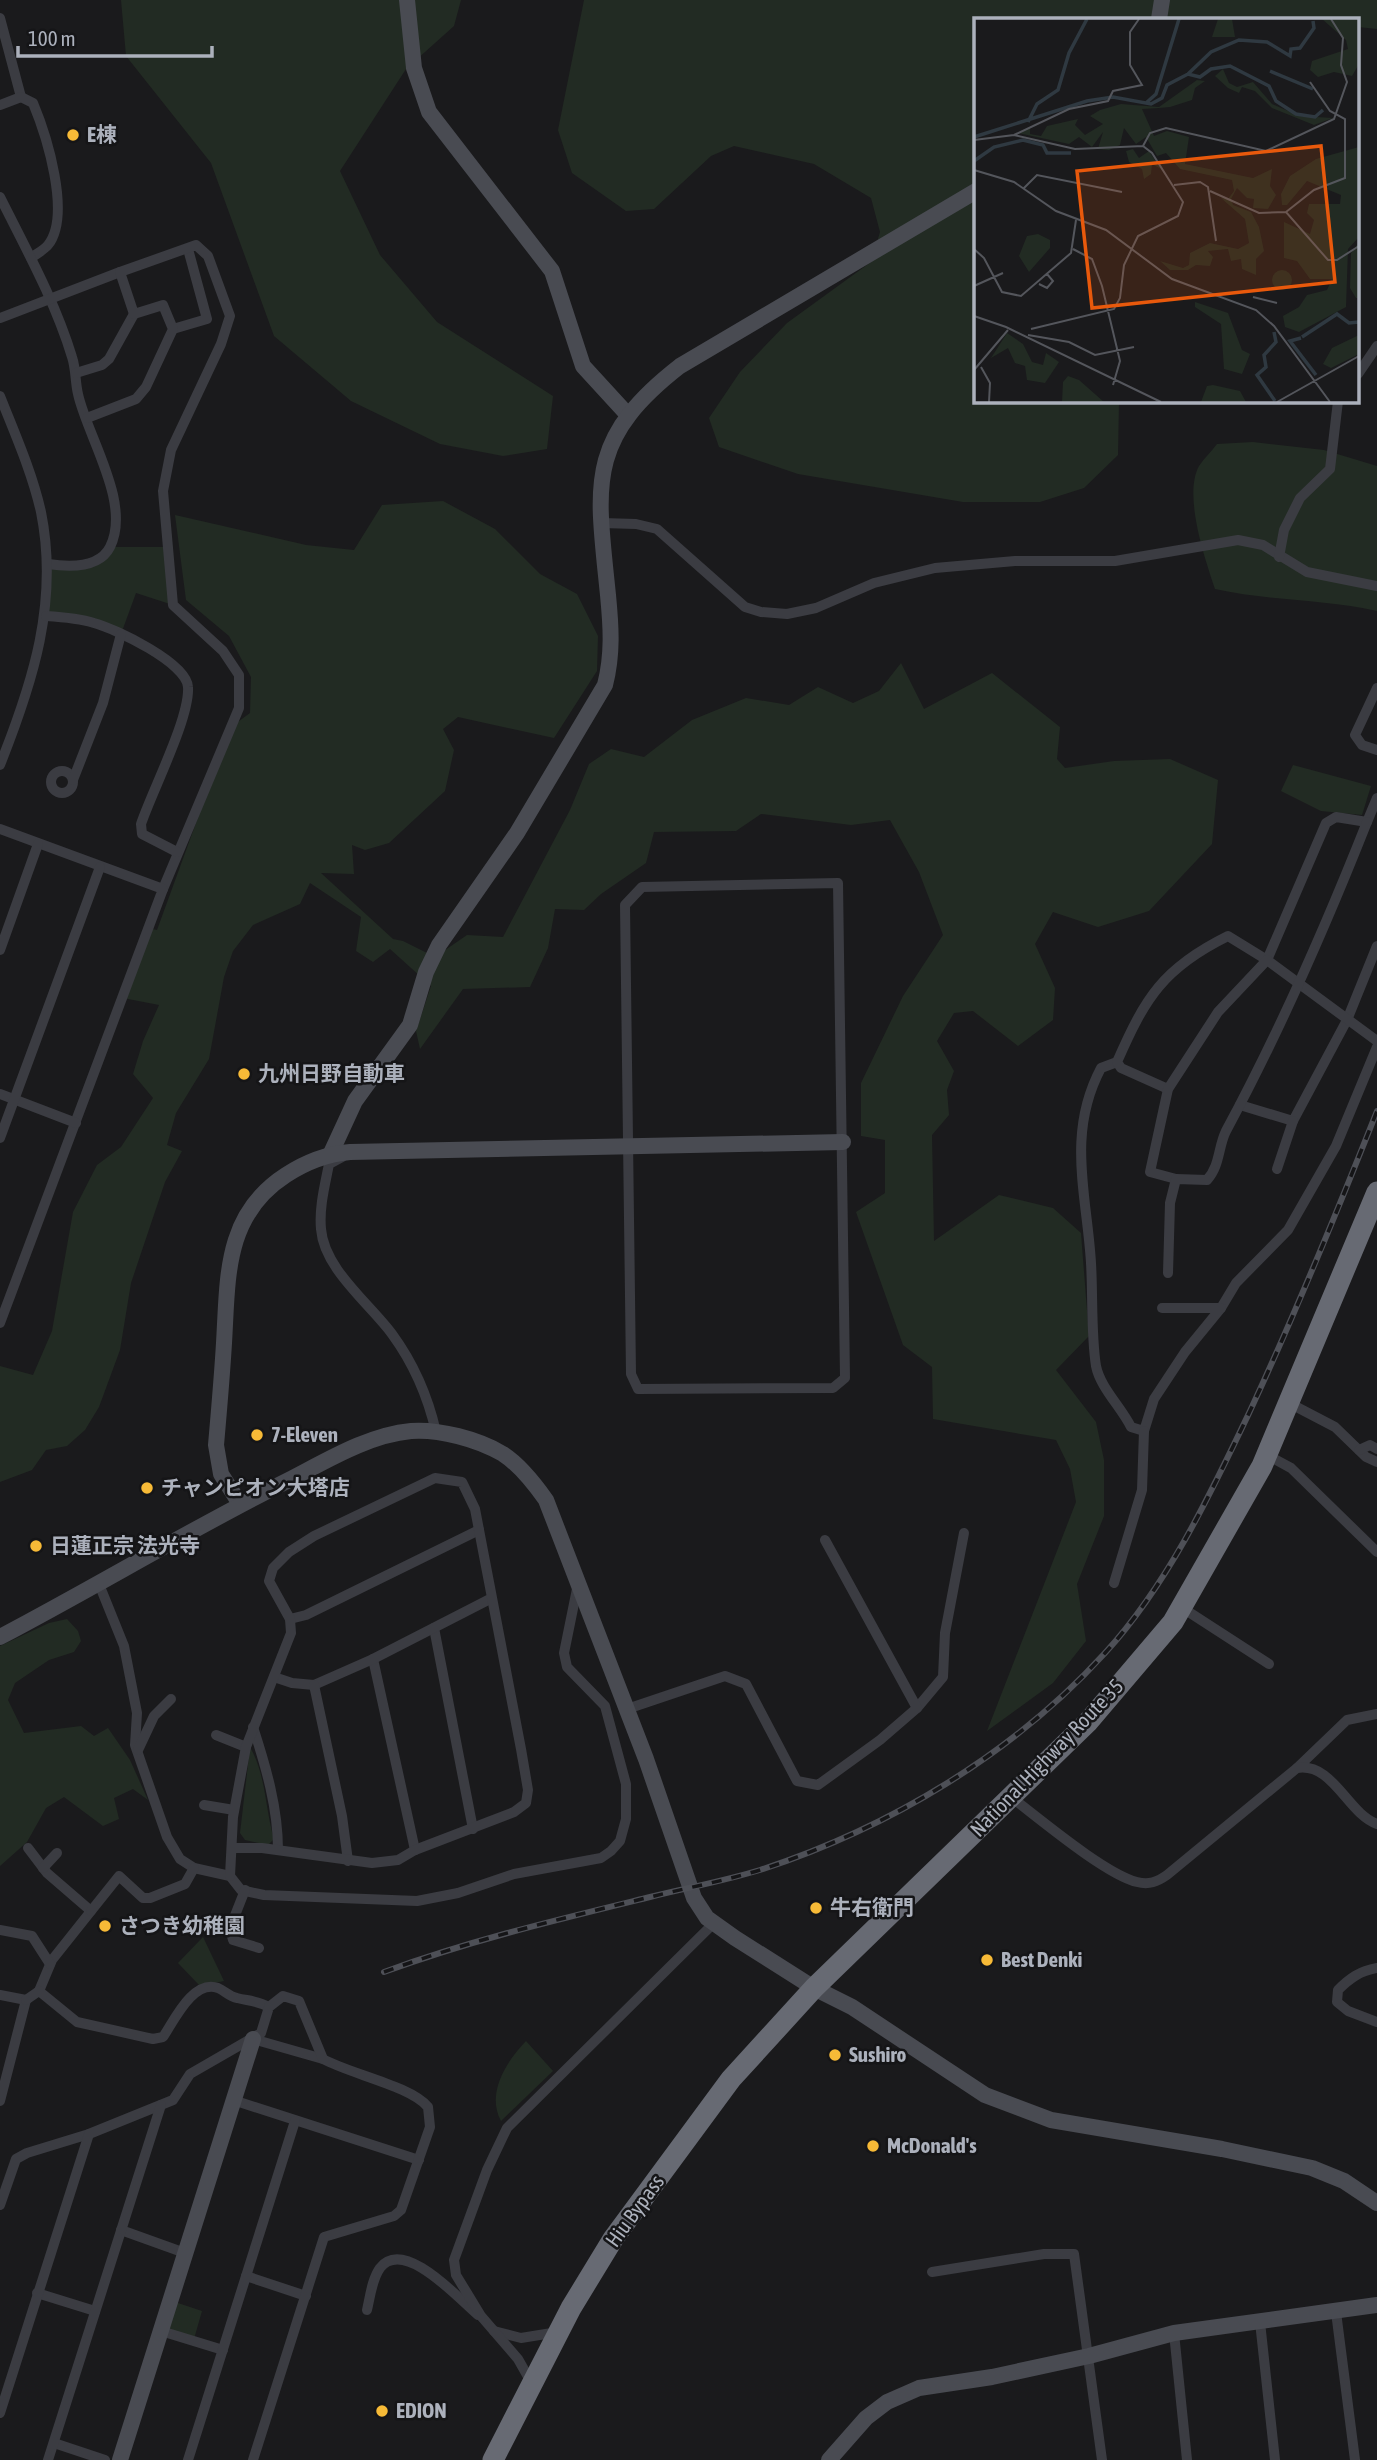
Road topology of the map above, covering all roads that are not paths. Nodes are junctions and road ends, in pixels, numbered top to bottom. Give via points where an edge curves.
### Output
1 (407, 0) edge
2 (1162, 0) edge
3 (0, 18) edge
4 (1159, 18) edge
5 (21, 97) junction
6 (0, 105) edge
7 (974, 192) edge
8 (0, 197) edge
9 (188, 249) junction
10 (31, 258) junction
11 (120, 272) junction
12 (51, 300) junction
13 (134, 314) junction
14 (0, 318) edge
15 (173, 330) junction
16 (1377, 345) edge
17 (1360, 371) edge
18 (76, 373) junction
19 (0, 396) edge
20 (1338, 402) edge
21 (626, 415) junction
22 (87, 418) junction
23 (602, 523) junction
24 (1279, 557) junction
25 (48, 564) junction
26 (1377, 586) edge
27 (46, 616) junction
28 (121, 634) junction
29 (1377, 688) edge
30 (1377, 750) edge
31 (0, 765) edge
32 (74, 780) dead end
33 (1377, 798) edge
34 (1371, 821) edge
35 (0, 829) edge
36 (38, 844) junction
37 (177, 852) junction
38 (100, 867) junction
39 (163, 889) junction
40 (1377, 946) edge
41 (0, 950) edge
42 (1268, 960) junction
43 (1300, 985) junction
44 (1348, 1020) junction
45 (1377, 1041) edge
46 (1377, 1046) edge
47 (1117, 1062) junction
48 (1168, 1089) junction
49 (0, 1094) edge
50 (15, 1099) junction
51 (1240, 1105) junction
52 (1293, 1121) junction
53 (76, 1123) junction
54 (0, 1138) edge
55 (844, 1142) junction
56 (629, 1146) junction
57 (351, 1152) junction
58 (331, 1153) junction
59 (1277, 1169) dead end
60 (1176, 1179) junction
61 (1377, 1192) edge
62 (1168, 1273) dead end
63 (1162, 1308) dead end
64 (1221, 1308) junction
65 (0, 1323) edge
66 (1289, 1403) junction
67 (1144, 1431) junction
68 (436, 1432) junction
69 (1377, 1449) edge
70 (1359, 1450) junction
71 (1267, 1455) junction
72 (1377, 1462) edge
73 (240, 1504) junction
74 (479, 1530) junction
75 (964, 1533) dead end
76 (825, 1541) dead end
77 (1377, 1552) edge
78 (579, 1581) junction
79 (1114, 1583) dead end
80 (99, 1584) junction
81 (490, 1598) junction
82 (1181, 1607) junction
83 (290, 1619) junction
84 (434, 1628) junction
85 (0, 1637) edge
86 (373, 1659) junction
87 (1269, 1664) dead end
88 (274, 1677) junction
89 (314, 1685) junction
90 (171, 1699) dead end
91 (917, 1708) junction
92 (627, 1709) junction
93 (1377, 1714) edge
94 (253, 1727) junction
95 (216, 1734) dead end
96 (246, 1747) junction
97 (137, 1753) junction
98 (1297, 1768) junction
99 (1011, 1797) junction
100 (204, 1805) dead end
101 (234, 1810) junction
102 (1377, 1824) edge
103 (473, 1829) junction
104 (28, 1848) dead end
105 (233, 1848) junction
106 (278, 1850) junction
107 (415, 1850) junction
108 (57, 1853) dead end
109 (348, 1861) junction
110 (43, 1868) junction
111 (194, 1868) junction
112 (230, 1876) junction
113 (245, 1890) junction
114 (91, 1911) junction
115 (714, 1923) junction
116 (0, 1930) edge
117 (259, 1948) dead end
118 (50, 1964) junction
119 (1377, 1968) edge
120 (814, 1987) junction
121 (40, 1991) junction
122 (0, 1995) edge
123 (26, 2000) junction
124 (270, 2007) junction
125 (1377, 2022) edge
126 (253, 2039) junction
127 (323, 2059) junction
128 (233, 2100) junction
129 (0, 2101) edge
130 (161, 2105) junction
131 (295, 2120) junction
132 (89, 2134) junction
133 (419, 2160) junction
134 (0, 2165) edge
135 (13, 2167) junction
136 (1377, 2203) edge
137 (0, 2205) edge
138 (121, 2230) junction
139 (185, 2253) junction
140 (932, 2272) dead end
141 (246, 2276) junction
142 (37, 2293) junction
143 (306, 2296) junction
144 (1377, 2305) edge
145 (367, 2310) dead end
146 (95, 2311) junction
147 (1336, 2312) junction
148 (481, 2316) junction
149 (1260, 2322) junction
150 (161, 2331) junction
151 (494, 2331) junction
152 (558, 2332) junction
153 (1174, 2333) junction
154 (223, 2350) junction
155 (1089, 2356) junction
156 (531, 2382) junction
157 (0, 2411) edge
158 (54, 2443) junction
159 (48, 2460) edge
160 (105, 2460) edge
161 (120, 2460) edge
162 (188, 2460) edge
163 (253, 2460) edge
164 (493, 2460) edge
165 (829, 2460) edge
166 (1102, 2460) edge
167 (1187, 2460) edge
168 (1275, 2460) edge
169 (1355, 2460) edge

1 - 21 street via 414,68 429,112 552,271 583,366
2 - 4 street
3 - 5 street
5 - 6 street
5 - 10 street via 33,103 45,133 58,194 54,234
7 - 21 street via 680,366
8 - 10 street
9 - 11 street
9 - 15 street via 207,319
9 - 37 street via 196,245 208,256 230,316 171,450 163,491 173,605 239,675 239,708
10 - 12 street
11 - 12 street
11 - 13 street
12 - 14 street
12 - 18 street
13 - 15 street via 163,305
13 - 18 street via 109,359
15 - 22 street via 136,399
16 - 17 street
18 - 22 street
19 - 25 street via 28,466
20 - 24 street via 1330,469 1300,498 1284,530
21 - 23 street via 604,462 599,487
22 - 25 street via 103,462 116,528 102,557 88,564
23 - 24 street via 657,529 745,607 787,614 817,608 885,580 948,566 1115,561 1238,540 1263,545
23 - 58 street via 612,637 605,685 517,833 439,945 410,1026 355,1101
24 - 26 street via 1321,576
25 - 27 street
27 - 28 street via 82,620
27 - 31 street via 37,663
28 - 32 street via 103,703
28 - 37 street via 180,671 188,684 174,739 141,824 142,834
29 - 30 street via 1356,735 1362,745
33 - 34 street
34 - 42 street via 1336,817 1326,823
34 - 43 street
35 - 36 street
36 - 38 street
36 - 41 street
37 - 39 street
38 - 39 street
38 - 50 street
39 - 53 street
40 - 44 street
42 - 43 street
42 - 47 street via 1228,936 1186,960 1149,998
42 - 48 street via 1218,1013
43 - 44 street
43 - 51 street
44 - 45 street
44 - 52 street
46 - 64 street via 1336,1146 1288,1230 1236,1283
47 - 48 street
47 - 67 street via 1101,1068 1094,1082 1079,1154 1082,1196 1089,1231 1097,1367 1130,1427
48 - 60 street via 1150,1172
49 - 50 street
50 - 53 street
50 - 54 street
51 - 52 street
51 - 60 street via 1223,1136 1214,1172 1207,1180
52 - 59 street
53 - 65 street
55 - 56 street
55 - 56 street via 845,1378 833,1388 638,1389 631,1374
55 - 56 street via 838,883 657,886 642,887 625,905
56 - 57 street
57 - 58 street
57 - 68 street via 329,1164 321,1229 325,1247 356,1296 410,1361 430,1405
58 - 73 street via 265,1188 241,1223 232,1246 216,1445 221,1474
60 - 62 street via 1170,1203
61 - 66 highway, National Highway Route 35
63 - 64 street
64 - 67 street via 1154,1399
66 - 70 street via 1335,1427
66 - 71 highway, National Highway Route 35
67 - 79 street via 1142,1490
68 - 73 street via 388,1435
68 - 78 street via 502,1454 527,1475 546,1500
69 - 70 street via 1370,1445
70 - 72 street
71 - 77 street via 1291,1468
71 - 82 highway, National Highway Route 35
73 - 80 street
74 - 81 street
74 - 83 street
74 - 83 street via 470,1493 462,1482 435,1478 314,1536 272,1568 269,1581
75 - 91 street via 945,1633 943,1677
76 - 91 street
78 - 92 street
78 - 113 street via 564,1653 567,1667 605,1706 620,1755 626,1819 620,1841 611,1851 601,1858 514,1874 417,1901 264,1895
80 - 85 street
80 - 97 street via 124,1646 137,1713
81 - 84 street
81 - 103 street via 528,1790 526,1803 514,1812
82 - 87 street
82 - 99 highway, National Highway Route 35 via 1088,1722
83 - 88 street via 291,1633
84 - 86 street
84 - 103 street
86 - 89 street
86 - 107 street
88 - 89 street
88 - 94 street
89 - 109 street
90 - 97 street via 147,1727
91 - 92 street via 818,1786 797,1781 746,1684 725,1675
92 - 115 street via 694,1898
93 - 98 street via 1347,1720
94 - 96 street
94 - 106 street via 278,1829
95 - 96 street
96 - 101 street
97 - 111 street via 167,1837 180,1859
98 - 99 street via 1150,1884 1127,1879
98 - 102 street via 1318,1771 1360,1816
99 - 120 highway, National Highway Route 35
100 - 101 street
101 - 105 street
103 - 107 street
104 - 110 street
105 - 106 street
105 - 112 street
106 - 109 street
107 - 109 street via 398,1860
108 - 110 street
110 - 114 street
111 - 112 street
111 - 114 street via 185,1884 150,1898 143,1898 119,1876
112 - 113 street
113 - 117 street via 230,1928 233,1940
114 - 118 street
115 - 120 street
115 - 148 street via 507,2128 454,2260 456,2275
116 - 118 street via 32,1936
118 - 121 street
119 - 125 street via 1351,1977 1338,1990 1336,2002
120 - 136 street via 985,2095 1051,2120 1280,2160 1344,2181
120 - 152 highway, Hiu Bypass via 731,2079 613,2239
121 - 123 street
121 - 124 street via 78,2022 153,2039 163,2037 191,1998 206,1987
122 - 123 street
123 - 129 street
124 - 126 street via 261,2034
124 - 127 street via 283,1996 299,2001
126 - 127 street
126 - 128 street
126 - 130 street via 190,2074 173,2100
127 - 133 street via 423,2100 430,2127
128 - 131 street
128 - 139 street
130 - 132 street
130 - 138 street
131 - 133 street
131 - 141 street
132 - 135 street via 27,2153
132 - 142 street
133 - 143 street via 401,2210 394,2216 324,2237
134 - 135 street
135 - 137 street
138 - 139 street
138 - 146 street
139 - 150 street
140 - 155 street via 1044,2254 1074,2255
141 - 143 street
141 - 154 street
142 - 146 street
142 - 157 street
143 - 163 street
144 - 147 street
145 - 148 street via 382,2266 400,2259 429,2272
146 - 158 street
147 - 149 street
147 - 169 street
148 - 151 street
149 - 153 street
149 - 168 street
150 - 154 street
150 - 161 street
151 - 152 street via 521,2339
151 - 156 street
152 - 156 highway, Hiu Bypass
153 - 155 street
153 - 167 street
154 - 162 street
155 - 165 street via 909,2391 866,2418
155 - 166 street
156 - 164 highway, Hiu Bypass
158 - 159 street
158 - 160 street

